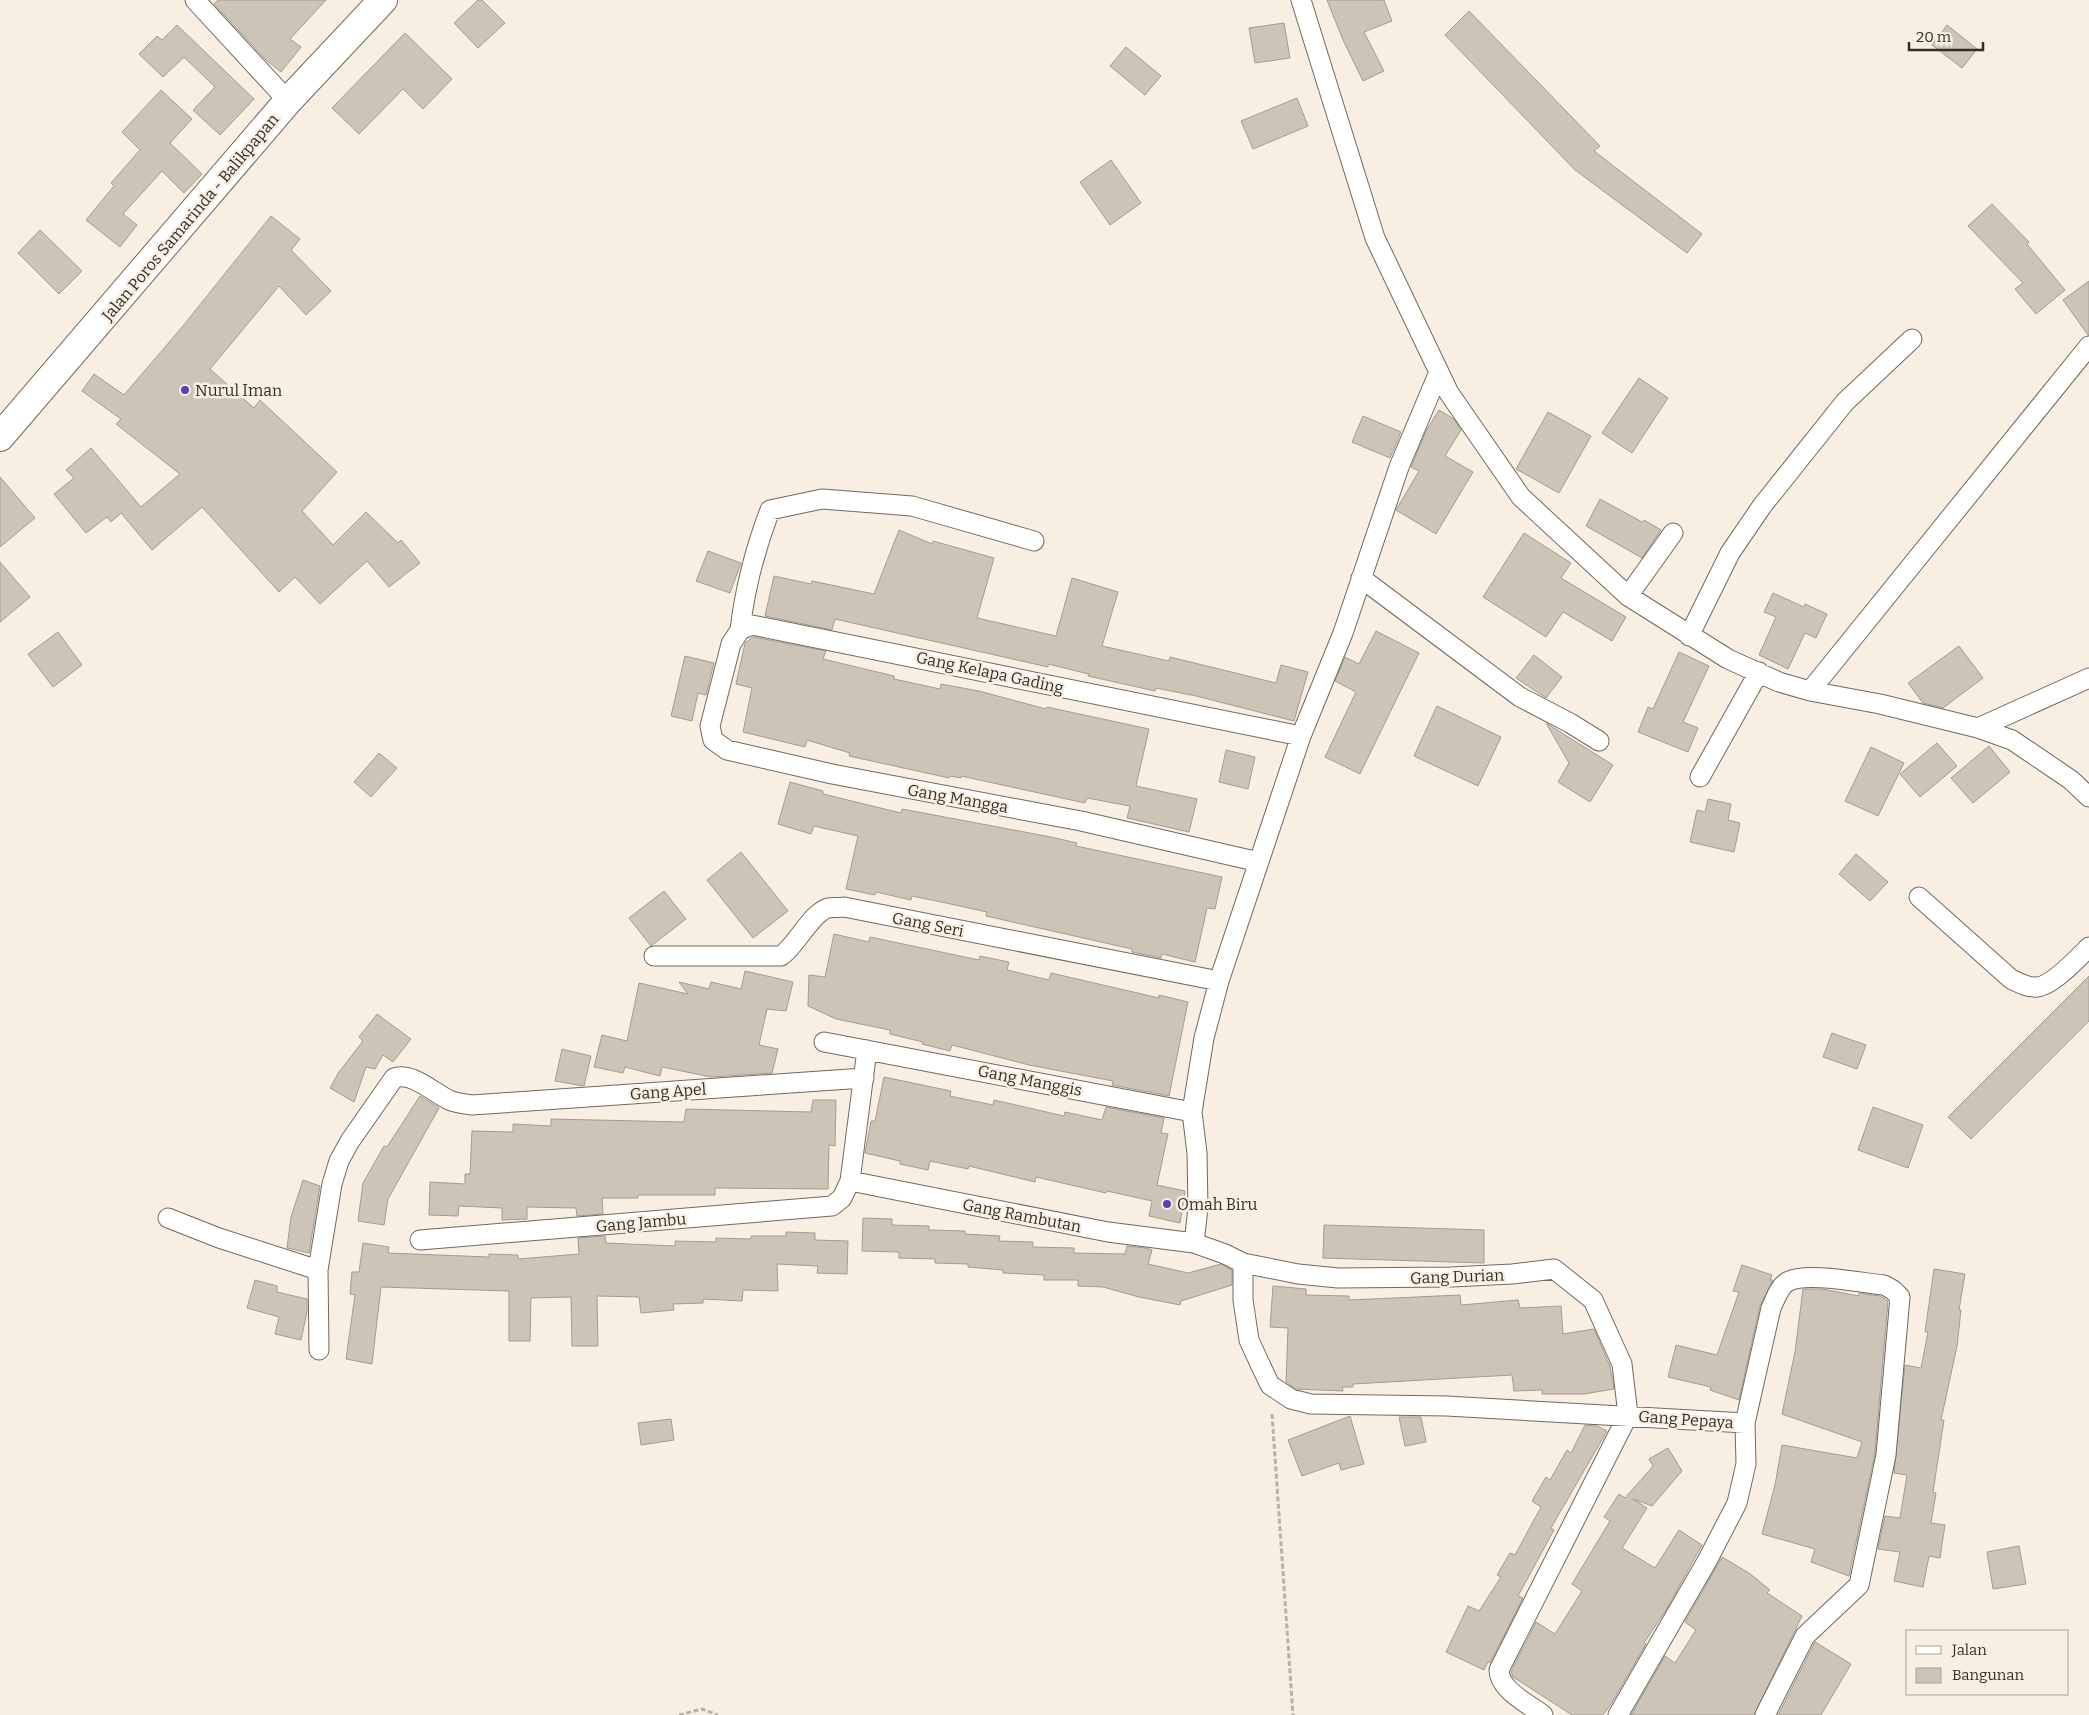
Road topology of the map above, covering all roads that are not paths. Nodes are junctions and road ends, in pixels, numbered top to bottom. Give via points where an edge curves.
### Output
1 (195, 0) edge
2 (382, 0) edge
3 (1301, 0) edge
4 (288, 101) junction
5 (1912, 339) dead end
6 (2089, 346) edge
7 (1439, 372) junction
8 (0, 437) edge
9 (1673, 533) dead end
10 (1034, 541) dead end
11 (1362, 578) junction
12 (1628, 596) junction
13 (740, 630) junction
14 (1689, 636) junction
15 (1759, 672) junction
16 (2089, 678) edge
17 (1810, 691) junction
18 (1978, 728) junction
19 (1301, 736) junction
20 (1598, 741) dead end
21 (1700, 777) dead end
22 (2089, 797) edge
23 (1259, 862) junction
24 (1919, 897) dead end
25 (2089, 947) edge
26 (654, 956) dead end
27 (1219, 981) junction
28 (824, 1042) dead end
29 (867, 1050) junction
30 (864, 1078) junction
31 (1192, 1112) junction
32 (850, 1181) junction
33 (168, 1218) dead end
34 (420, 1240) dead end
35 (1194, 1243) junction
36 (1243, 1263) junction
37 (318, 1270) junction
38 (319, 1350) dead end
39 (1628, 1415) junction
40 (1745, 1423) junction
41 (1543, 1715) edge
42 (1618, 1715) edge
43 (1765, 1715) edge

1 - 4 street
2 - 4 highway, Jalan Poros Samarinda - Balikpapan
3 - 7 street via 1375,238
4 - 8 highway, Jalan Poros Samarinda - Balikpapan
5 - 14 street via 1846,402 1762,506 1730,553
6 - 17 street
7 - 11 street via 1398,467
7 - 12 street via 1449,393 1521,497
9 - 12 street
10 - 13 street via 912,506 822,499 770,510 746,588
11 - 19 street
11 - 20 street via 1520,697
12 - 14 street
13 - 19 street, Gang Kelapa Gading via 752,625
13 - 23 street, Gang Mangga via 731,644 710,726 714,740 727,750 832,774 1081,820
14 - 15 street via 1728,659
15 - 17 street
15 - 21 street
16 - 18 street
17 - 18 street
18 - 22 street via 2012,740 2071,780
19 - 23 street
23 - 27 street
24 - 25 street via 2011,979 2027,986 2039,988 2051,981
26 - 27 street, Gang Seri via 780,956 790,949 817,915 827,909 844,907
27 - 31 street via 1204,1038
28 - 29 street, Gang Manggis
29 - 30 street
29 - 31 street, Gang Manggis
30 - 32 street
30 - 37 street, Gang Apel via 472,1105 448,1099 412,1079 394,1078 338,1161
31 - 35 street via 1198,1208
32 - 34 street, Gang Jambu via 842,1198 832,1206
32 - 35 street, Gang Rambutan via 1108,1232
33 - 37 street
35 - 36 street, Gang Durian
36 - 39 street, Gang Durian via 1338,1278 1451,1277 1554,1269 1593,1300 1622,1364
36 - 39 street, Gang Pepaya via 1248,1340 1270,1386 1290,1399 1311,1404 1447,1406
37 - 38 street
39 - 40 street, Gang Pepaya
39 - 41 street via 1499,1670 1501,1682
40 - 42 street via 1746,1464 1737,1503 1708,1561
40 - 43 street via 1771,1308 1787,1282 1804,1277 1884,1286 1900,1297 1886,1454 1859,1585 1805,1636

